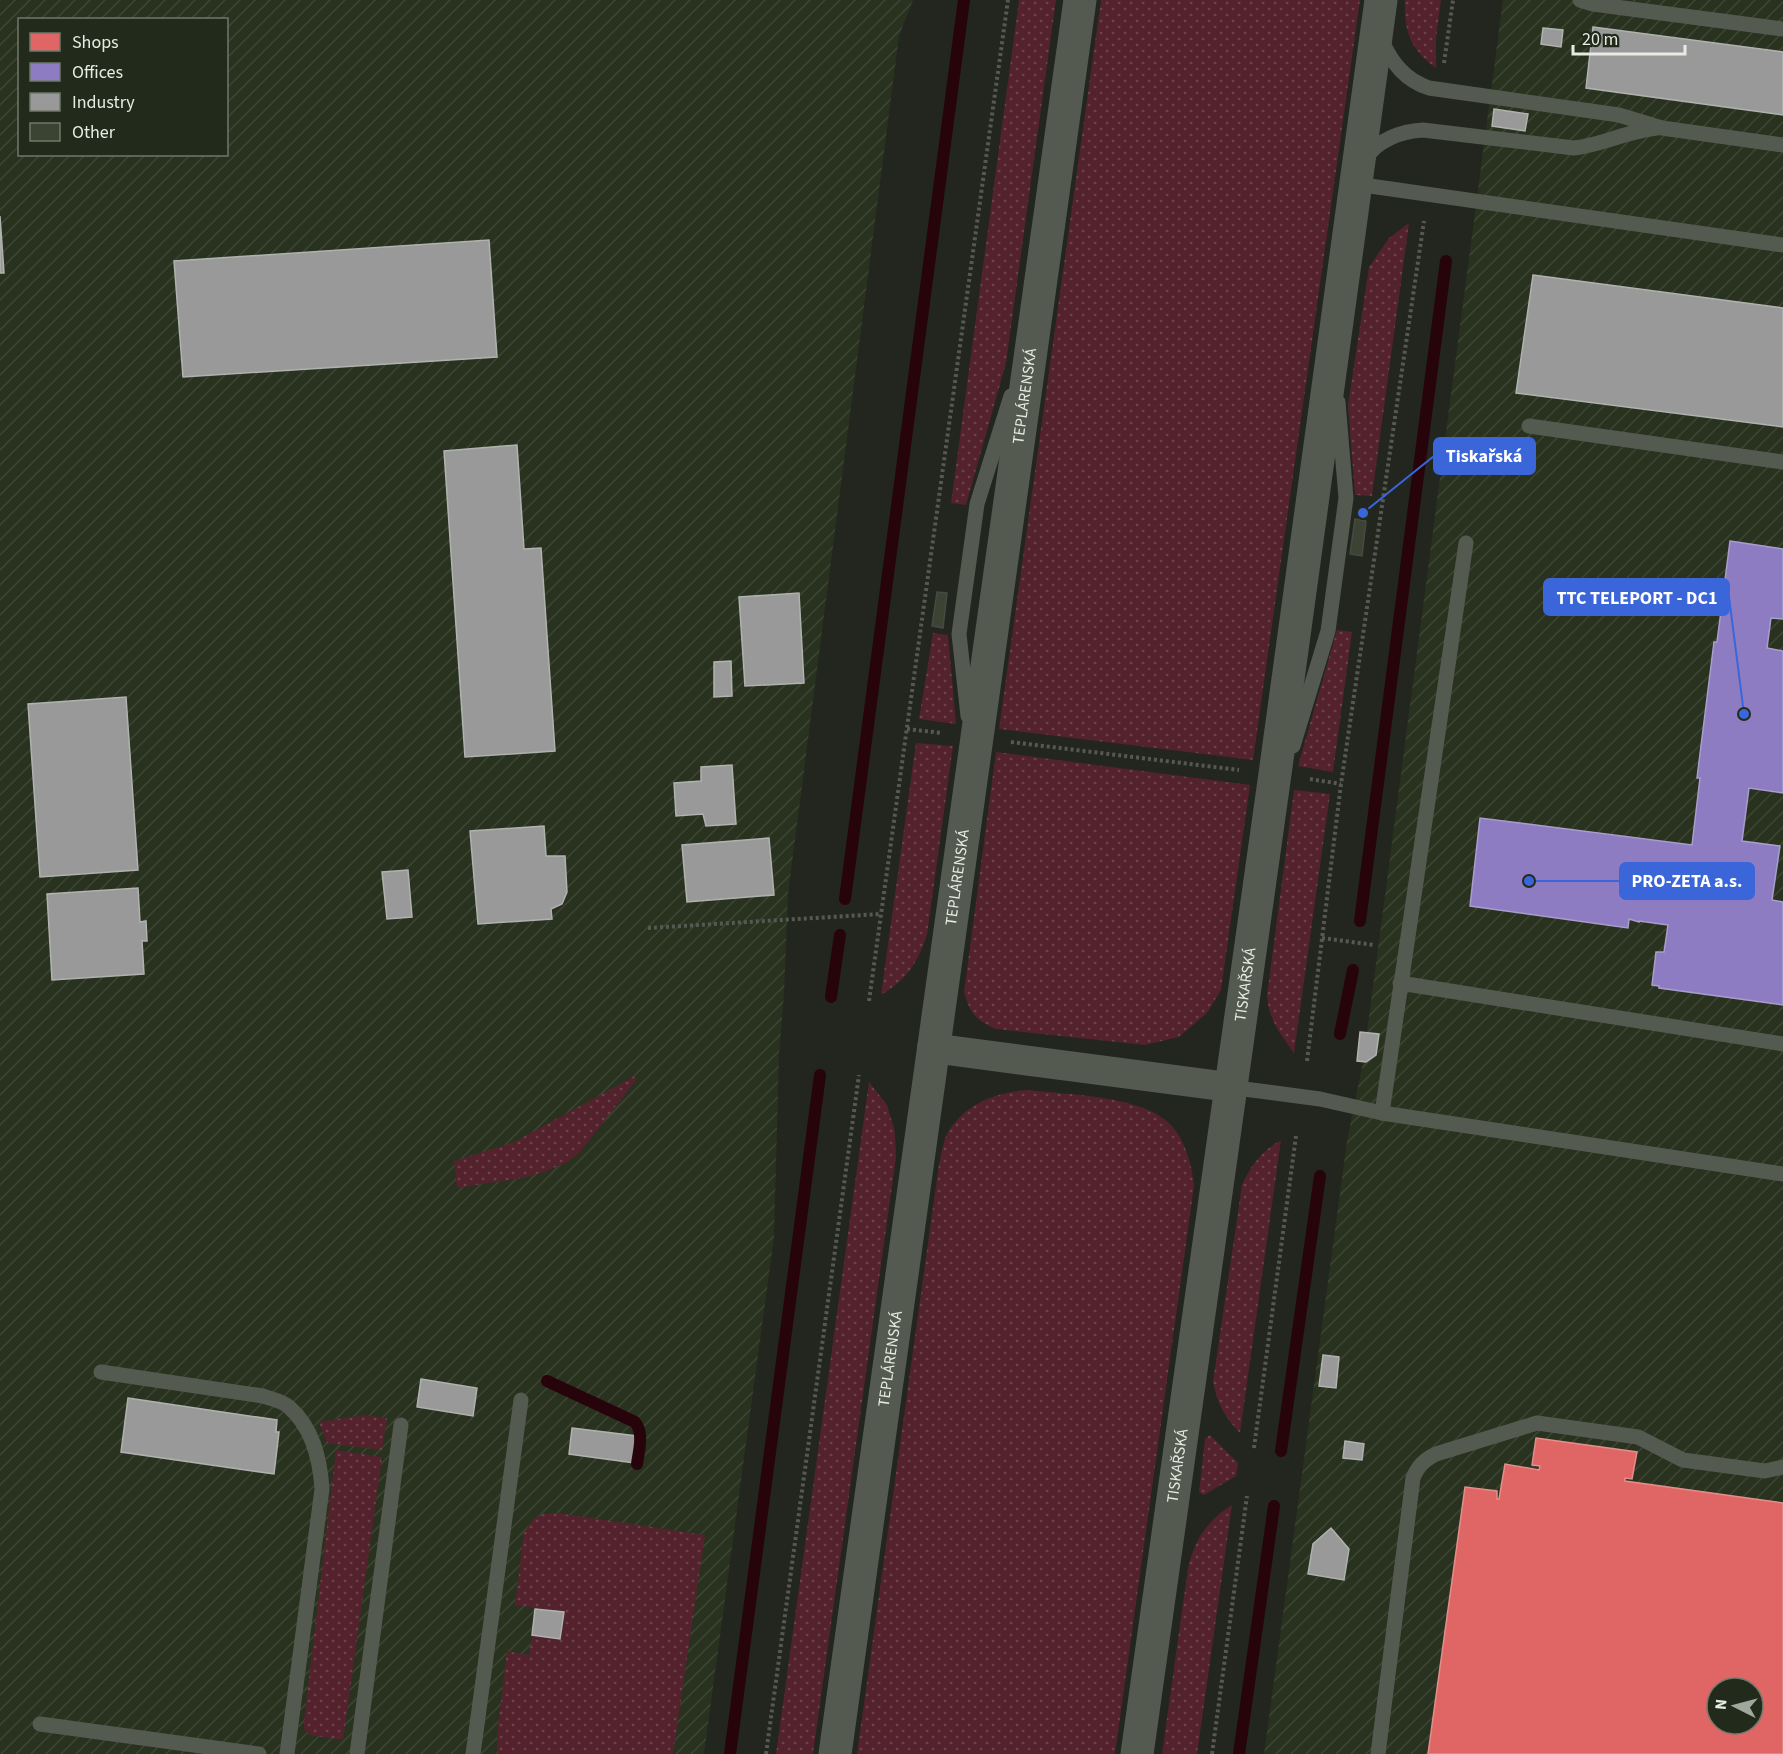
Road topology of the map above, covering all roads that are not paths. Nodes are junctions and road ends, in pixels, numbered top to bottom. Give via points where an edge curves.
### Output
1 (1080, 0) edge
2 (1580, 0) edge
3 (1379, 10) edge
4 (1783, 29) edge
5 (1662, 128) junction
6 (1783, 145) edge
7 (1357, 182) junction
8 (1783, 245) edge
9 (1528, 426) dead end
10 (1783, 462) edge
11 (1466, 543) dead end
12 (1400, 983) junction
13 (1783, 1044) edge
14 (932, 1048) junction
15 (1229, 1087) junction
16 (1382, 1113) junction
17 (1783, 1174) edge
18 (101, 1372) dead end
19 (521, 1400) dead end
20 (401, 1425) dead end
21 (1783, 1467) edge
22 (40, 1724) dead end
23 (259, 1754) edge
24 (287, 1754) edge
25 (357, 1754) edge
26 (473, 1754) edge
27 (835, 1754) edge
28 (1137, 1754) edge
29 (1378, 1754) edge

1 - 14 street, TEPLÁRENSKÁ
2 - 4 lane
3 - 5 lane via 1387,53 1396,67 1418,84 1619,116
3 - 7 street, TISKAŘSKÁ
5 - 6 lane
5 - 7 lane via 1574,148 1411,131 1374,149
7 - 8 lane
7 - 15 street, TISKAŘSKÁ
9 - 10 lane
11 - 12 lane
12 - 13 lane
12 - 16 lane
14 - 15 street
14 - 27 street, TEPLÁRENSKÁ
15 - 16 lane via 1320,1099
15 - 28 street, TISKAŘSKÁ
16 - 17 lane
18 - 24 lane via 263,1396 288,1406 313,1443 322,1490
19 - 26 lane
20 - 25 lane
21 - 29 lane via 1765,1471 1683,1460 1638,1437 1537,1424 1425,1460 1413,1478
22 - 23 lane

